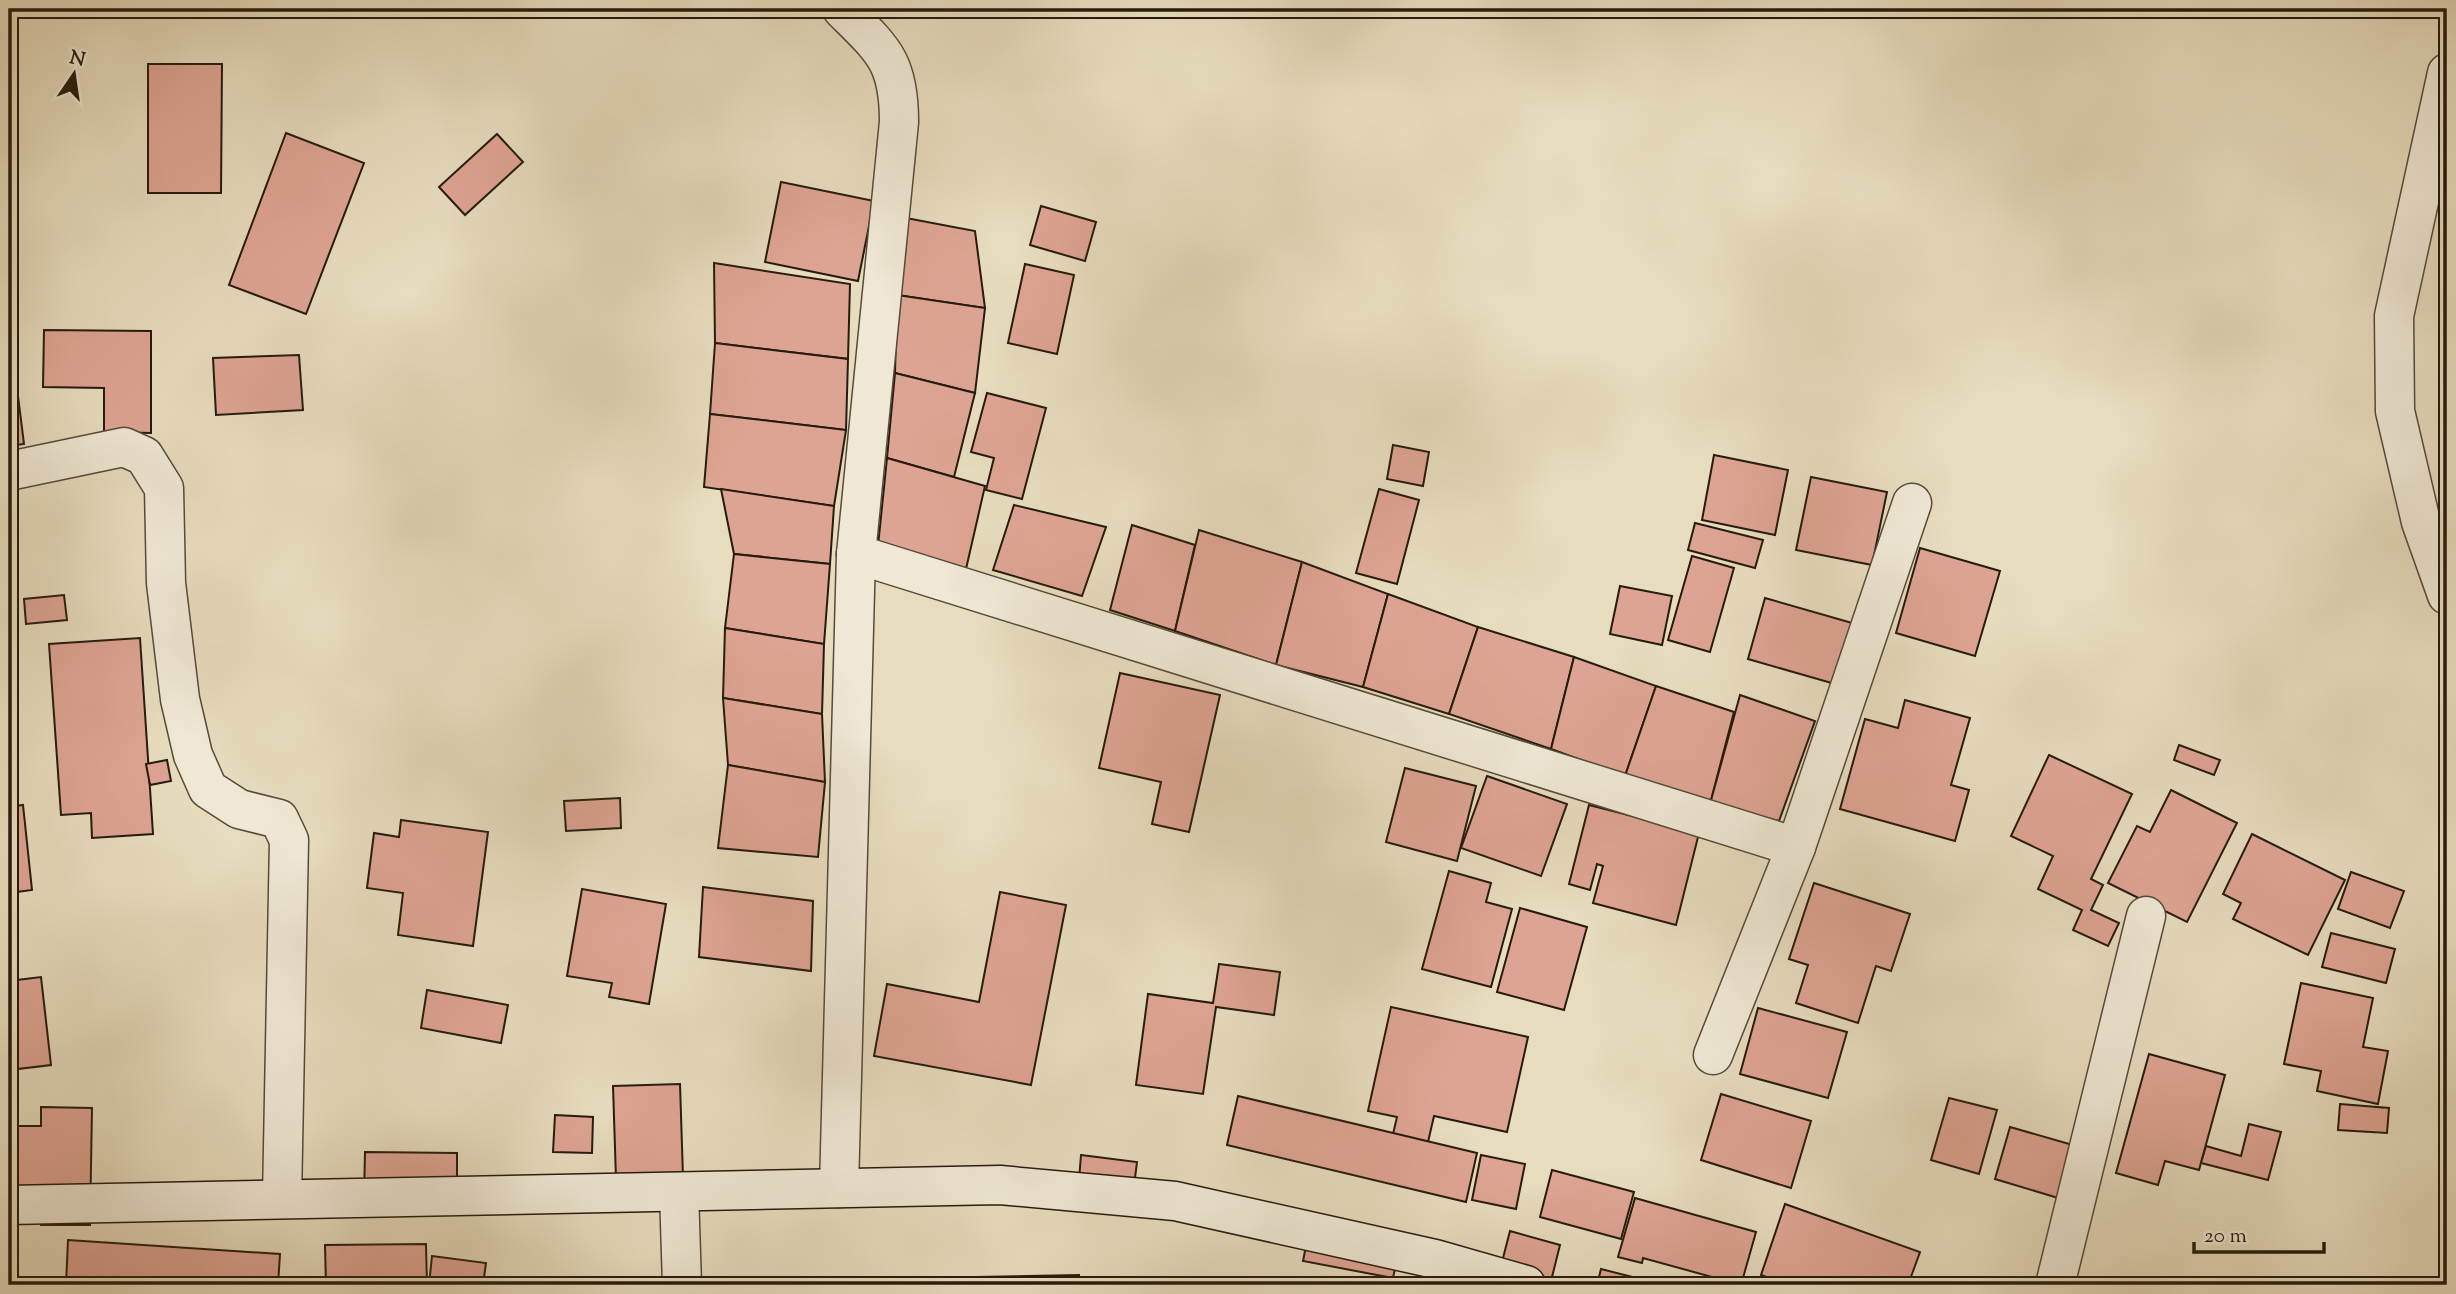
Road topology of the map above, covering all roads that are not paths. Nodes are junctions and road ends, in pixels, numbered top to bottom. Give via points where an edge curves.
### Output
1 (842, 9) edge
2 (2447, 74) edge
3 (9, 471) edge
4 (1912, 503) dead end
5 (856, 554) junction
6 (2447, 595) edge
7 (1796, 847) junction
8 (2146, 916) dead end
9 (1713, 1055) dead end
10 (839, 1188) junction
11 (679, 1192) junction
12 (282, 1199) junction
13 (9, 1205) edge
14 (682, 1285) edge
15 (1526, 1285) edge
16 (2055, 1285) edge

1 - 5 street via 881,48 891,65 899,102
2 - 6 street via 2394,329 2395,411 2421,522
3 - 12 street via 124,447 144,456 164,488 168,596 180,699 193,755 208,789 239,809 279,819 289,840
4 - 7 street
5 - 7 street
5 - 10 street
7 - 9 street
8 - 16 street
10 - 11 street
10 - 15 street via 1000,1185 1175,1201 1435,1259
11 - 12 street
11 - 14 street
12 - 13 street

